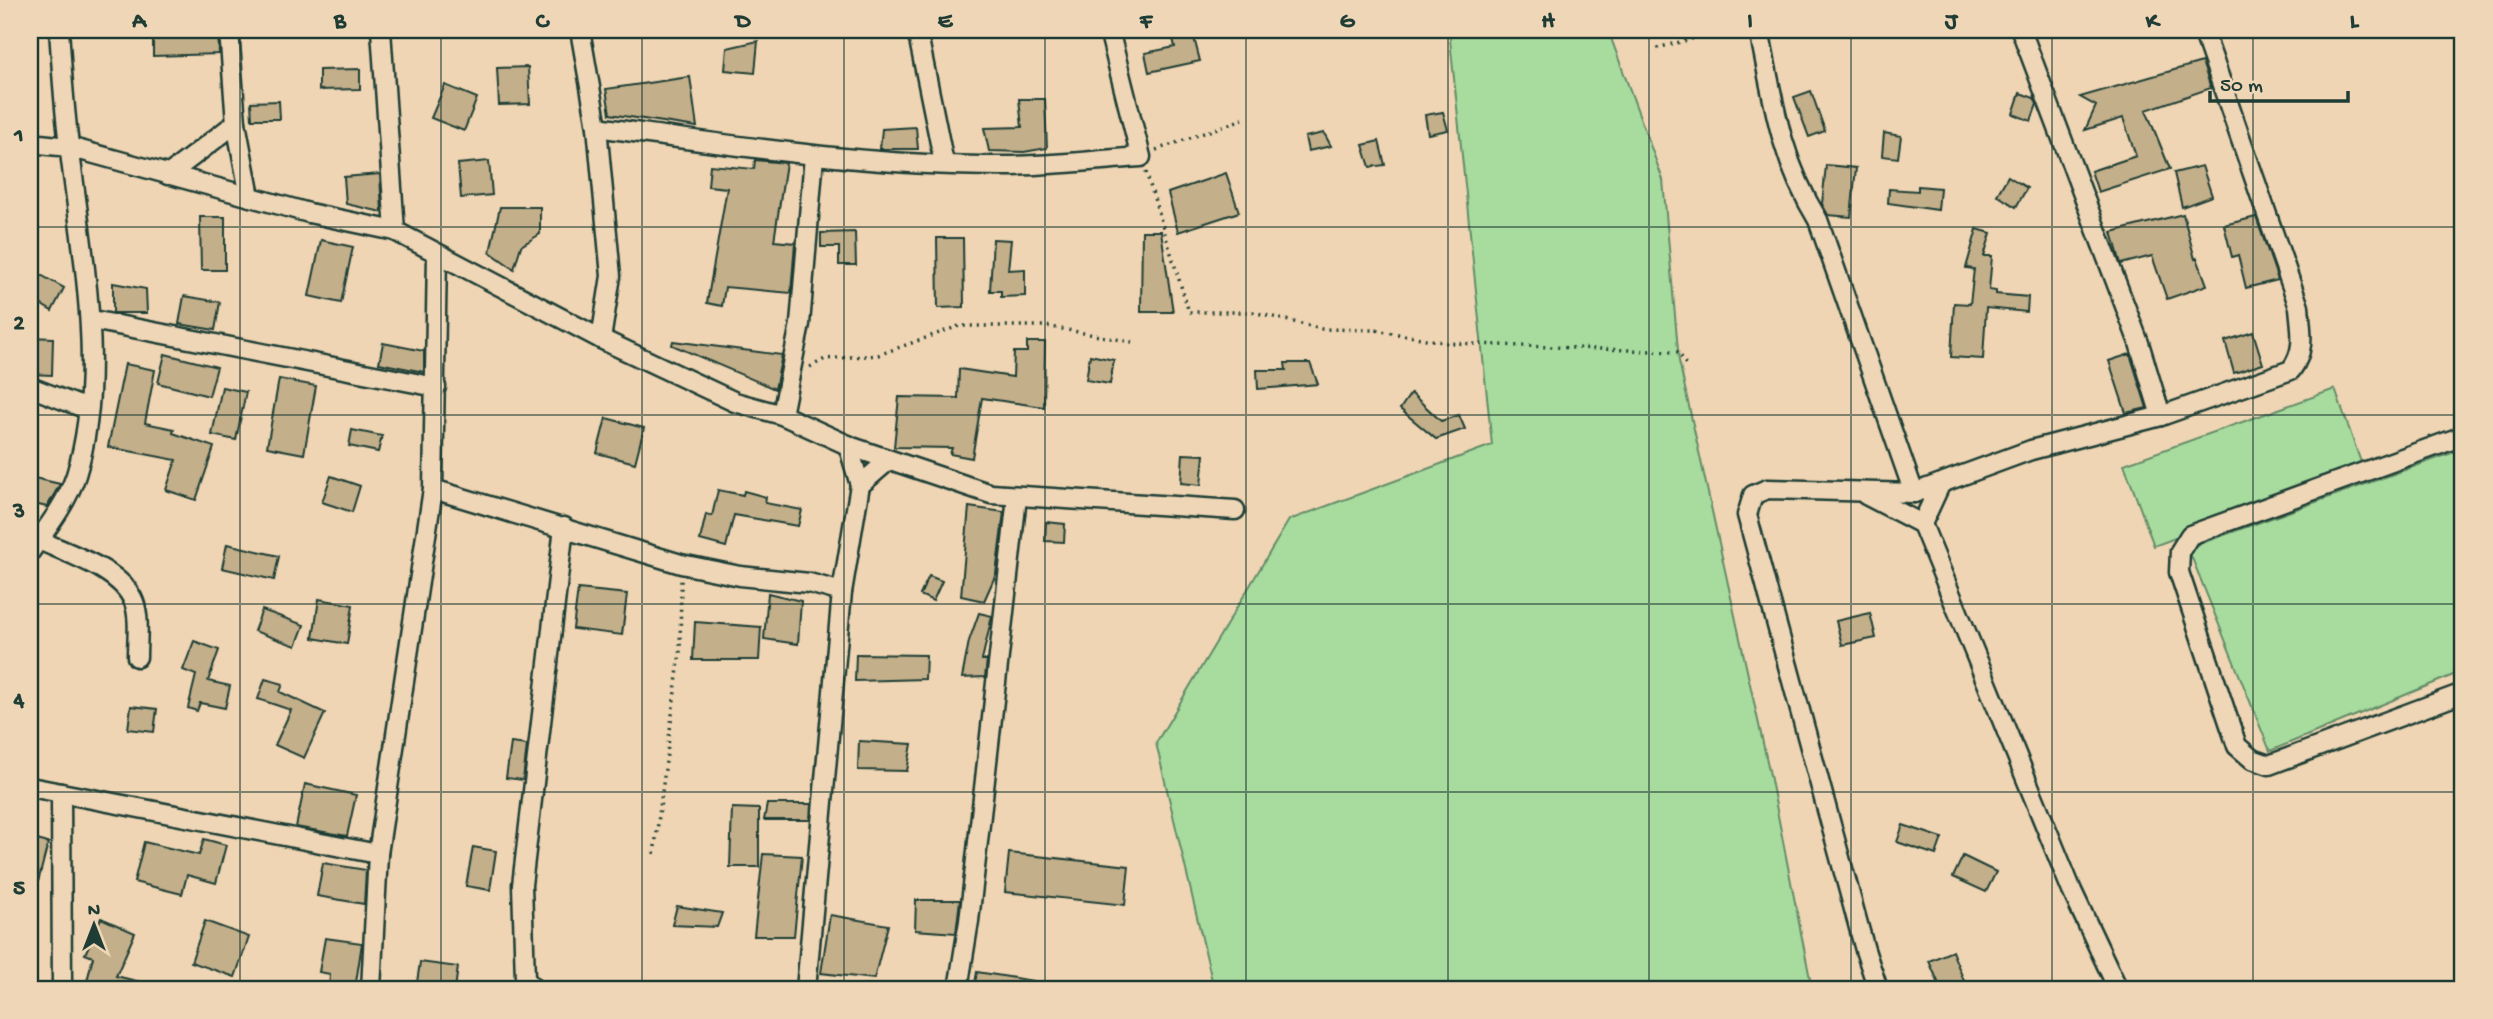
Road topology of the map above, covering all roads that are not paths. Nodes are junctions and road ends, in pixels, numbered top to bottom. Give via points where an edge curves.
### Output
1 (59, 30) edge
2 (229, 30) edge
3 (381, 30) edge
4 (580, 30) edge
5 (917, 30) edge
6 (1109, 30) edge
7 (1759, 30) edge
8 (2021, 30) edge
9 (2203, 30) edge
10 (236, 123) junction
11 (597, 127) junction
12 (30, 143) edge
13 (69, 147) junction
14 (814, 156) junction
15 (944, 163) junction
16 (168, 175) junction
17 (250, 197) junction
18 (395, 231) junction
19 (437, 255) junction
20 (92, 320) junction
21 (601, 339) junction
22 (30, 387) edge
23 (436, 387) junction
24 (87, 408) junction
25 (782, 415) junction
26 (2161, 416) junction
27 (2463, 436) edge
28 (848, 445) junction
29 (889, 460) junction
30 (860, 485) junction
31 (1940, 485) junction
32 (433, 489) junction
33 (1862, 492) junction
34 (1914, 493) junction
35 (1017, 497) junction
36 (1235, 510) dead end
37 (1922, 524) junction
38 (564, 527) junction
39 (34, 546) edge
40 (842, 592) junction
41 (137, 657) dead end
42 (2463, 693) edge
43 (30, 787) edge
44 (61, 793) junction
45 (378, 854) junction
46 (62, 989) edge
47 (370, 989) edge
48 (534, 989) edge
49 (806, 989) edge
50 (957, 989) edge
51 (1878, 989) edge
52 (2118, 989) edge

1 - 13 street
2 - 10 street
3 - 18 street
4 - 11 street
5 - 15 street
6 - 15 street via 1141,158 1002,166
7 - 34 street via 1783,147 1798,187 1818,220
8 - 26 street via 2139,343
9 - 26 street via 2299,307 2302,342 2300,358 2291,370
10 - 16 street
10 - 17 street
11 - 14 street
11 - 21 street via 611,276
12 - 13 street
13 - 16 street
13 - 20 street
14 - 15 street
14 - 25 street via 800,324
16 - 17 street
17 - 18 street
18 - 19 street
19 - 21 street
19 - 23 street
20 - 23 street
20 - 24 street
21 - 25 street via 735,402
22 - 24 street
23 - 32 street
24 - 39 street via 76,476 58,513
25 - 28 street
26 - 31 street via 2032,450
27 - 42 street via 2190,535 2180,551 2179,572 2237,746 2252,759 2269,765
28 - 29 street
28 - 30 street
29 - 30 street
29 - 35 street via 991,494
30 - 40 street
31 - 34 street
31 - 37 street
32 - 38 street
32 - 45 street
33 - 34 street
33 - 37 street
33 - 51 street via 1766,489 1753,495 1748,515
35 - 36 street
35 - 50 street via 969,921
37 - 52 street via 2072,891
38 - 40 street via 681,564
38 - 48 street via 522,885 525,979
39 - 41 street via 111,576 128,590 135,604
40 - 49 street
43 - 44 street
44 - 45 street
44 - 46 street
45 - 47 street

